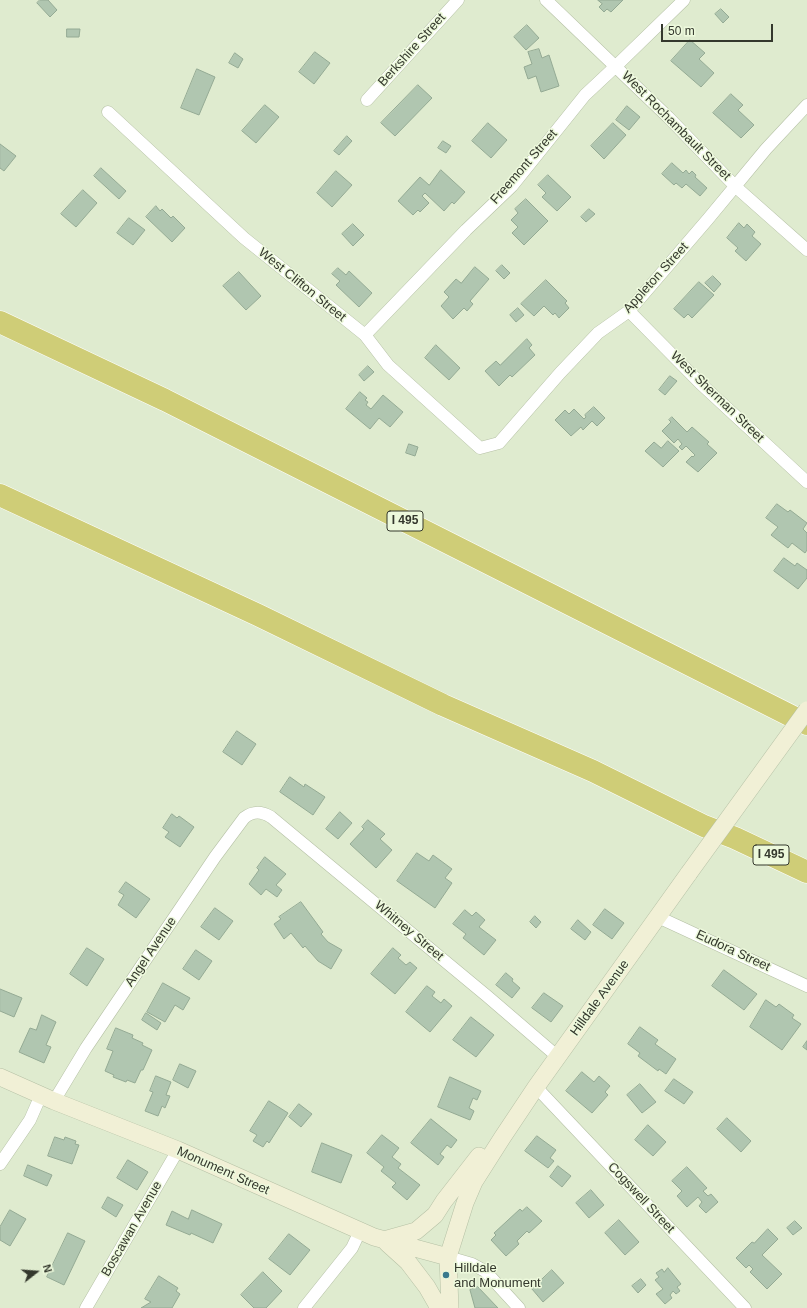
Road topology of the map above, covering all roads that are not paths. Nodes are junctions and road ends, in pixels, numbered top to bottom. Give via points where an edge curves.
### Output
1 (458, 0) edge
2 (546, 0) edge
3 (684, 0) edge
4 (616, 66) junction
5 (367, 100) dead end
6 (807, 104) edge
7 (108, 112) dead end
8 (736, 186) junction
9 (807, 250) edge
10 (629, 311) junction
11 (0, 322) edge
12 (365, 335) junction
13 (499, 444) joint
14 (807, 482) edge
15 (0, 495) edge
16 (807, 710) edge
17 (807, 724) edge
18 (256, 812) joint
19 (807, 872) edge
20 (658, 917) junction
21 (807, 986) edge
22 (558, 1057) junction
23 (0, 1077) edge
24 (536, 1087) junction
25 (48, 1098) junction
26 (502, 1138) junction
27 (178, 1150) junction
28 (0, 1164) edge
29 (360, 1231) junction
30 (384, 1240) junction
31 (448, 1257) junction
32 (86, 1308) edge
33 (304, 1308) edge
34 (439, 1308) edge
35 (450, 1308) edge
36 (519, 1308) edge
37 (745, 1308) edge

1 - 5 street, Berkshire Street
2 - 4 street, West Rochambault Street
3 - 4 street, Freemont Street
4 - 8 street, West Rochambault Street
4 - 12 street, Freemont Street via 585,95 512,186
6 - 8 street, Appleton Street
7 - 12 street, West Clifton Street via 244,238
8 - 9 street, West Rochambault Street
8 - 10 street, Appleton Street
10 - 13 street, Appleton Street via 598,333 560,372
10 - 14 street, West Sherman Street via 700,383
11 - 17 highway, I 495 via 165,400
12 - 13 street, West Clifton Street via 388,365 480,448
15 - 19 highway, I 495 via 258,615 443,705 593,771 704,826
16 - 20 main road, Hilldale Avenue, bridge
18 - 22 street, Whitney Street via 271,816
18 - 25 street, Angel Avenue via 244,818 215,857 86,1048
20 - 21 street, Eudora Street
20 - 22 main road, Hilldale Avenue
22 - 24 main road, Hilldale Avenue
23 - 25 main road, Monument Street
24 - 26 main road, Hilldale Avenue
24 - 37 street, Cogswell Street
25 - 27 main road, Monument Street
25 - 28 street, Angel Avenue
26 - 30 main road via 482,1152 435,1215 422,1227
26 - 31 main road, Hilldale Avenue via 474,1182
27 - 29 main road, Monument Street
27 - 32 street, Boscawan Avenue
29 - 30 main road, Monument Street
29 - 33 street via 352,1248
30 - 31 main road, Monument Street
30 - 34 main road via 408,1262
31 - 35 main road, Hilldale Avenue
31 - 36 street via 485,1271

